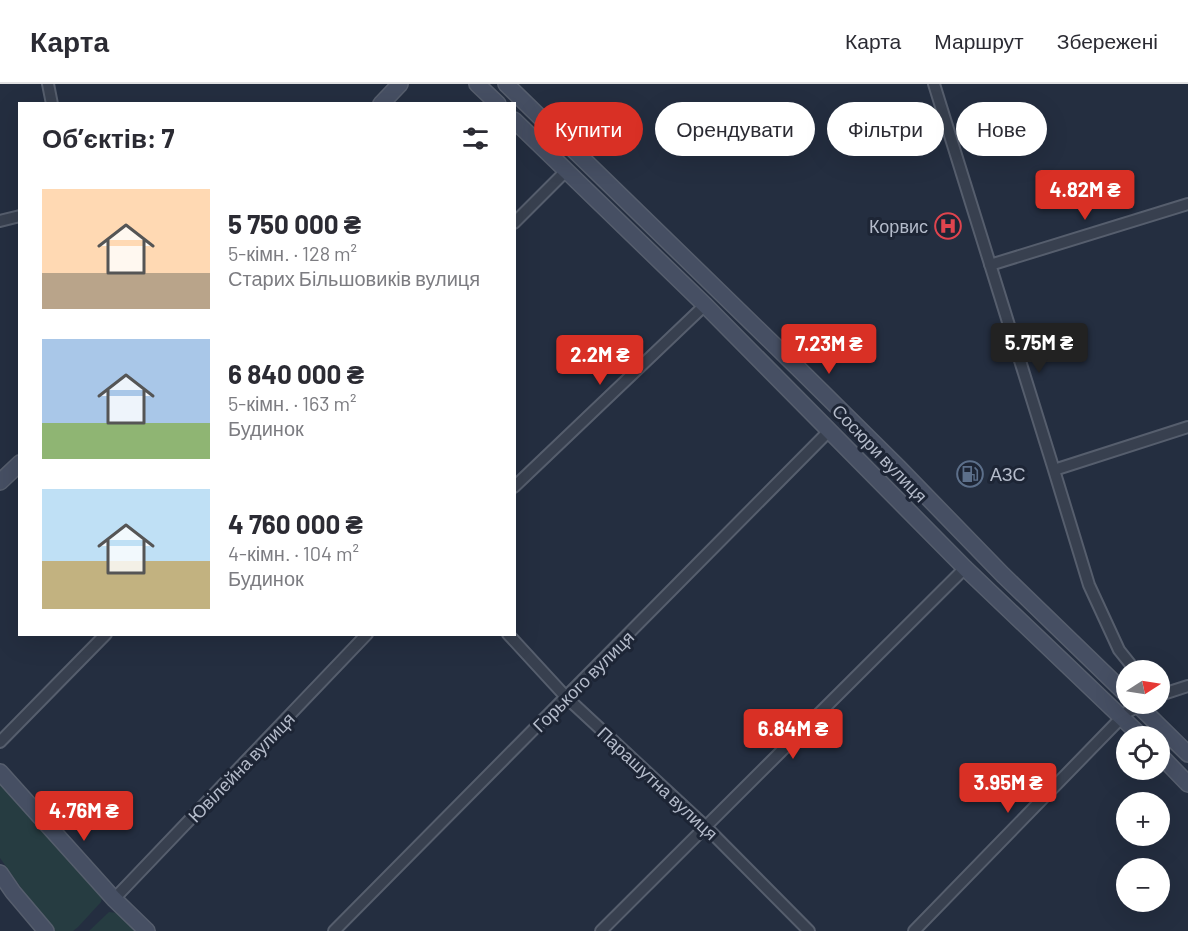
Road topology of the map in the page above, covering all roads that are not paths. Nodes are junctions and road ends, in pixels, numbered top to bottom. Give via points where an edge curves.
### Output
1 (48, 84) edge
2 (400, 84) edge
3 (477, 84) edge
4 (506, 84) edge
5 (934, 84) edge
6 (52, 102) edge
7 (383, 102) edge
8 (496, 102) edge
9 (516, 122) edge
10 (567, 170) junction
11 (1188, 204) edge
12 (18, 216) edge
13 (0, 221) edge
14 (516, 221) edge
15 (990, 265) junction
16 (705, 305) junction
17 (1188, 427) edge
18 (830, 430) junction
19 (18, 465) edge
20 (1054, 470) junction
21 (0, 482) edge
22 (516, 485) edge
23 (964, 568) junction
24 (104, 636) edge
25 (365, 636) edge
26 (510, 636) edge
27 (1127, 660) edge
28 (1116, 684) edge
29 (1188, 686) edge
30 (1170, 692) edge
31 (566, 698) junction
32 (1125, 714) edge
33 (1150, 714) edge
34 (1122, 717) junction
35 (1131, 726) edge
36 (0, 742) edge
37 (1188, 754) edge
38 (1170, 765) edge
39 (0, 772) edge
40 (1188, 784) edge
41 (706, 827) junction
42 (0, 873) edge
43 (114, 899) junction
44 (46, 931) edge
45 (147, 931) edge
46 (334, 931) edge
47 (601, 931) edge
48 (810, 931) edge
49 (915, 931) edge

1 - 6 street
2 - 7 street
3 - 8 street
4 - 28 street, Сосюри вулиця
5 - 15 street
9 - 10 street, Сосюри вулиця
10 - 14 street
10 - 16 street, Сосюри вулиця
11 - 15 street
12 - 13 street
15 - 20 street
16 - 18 street, Сосюри вулиця
16 - 22 street
17 - 20 street
18 - 23 street, Сосюри вулиця
18 - 31 street, Горького вулиця
19 - 21 street
20 - 27 street via 1089,585
23 - 34 street, Сосюри вулиця
23 - 41 street
24 - 36 street
25 - 43 street, Ювілейна вулиця
26 - 31 street, Парашутна вулиця
29 - 30 street
31 - 41 street, Парашутна вулиця
31 - 46 street, Горького вулиця
32 - 34 street
33 - 37 street
34 - 35 street, Сосюри вулиця
34 - 49 street
38 - 40 street
39 - 43 street
41 - 47 street
41 - 48 street, Парашутна вулиця
42 - 44 street
43 - 45 street

